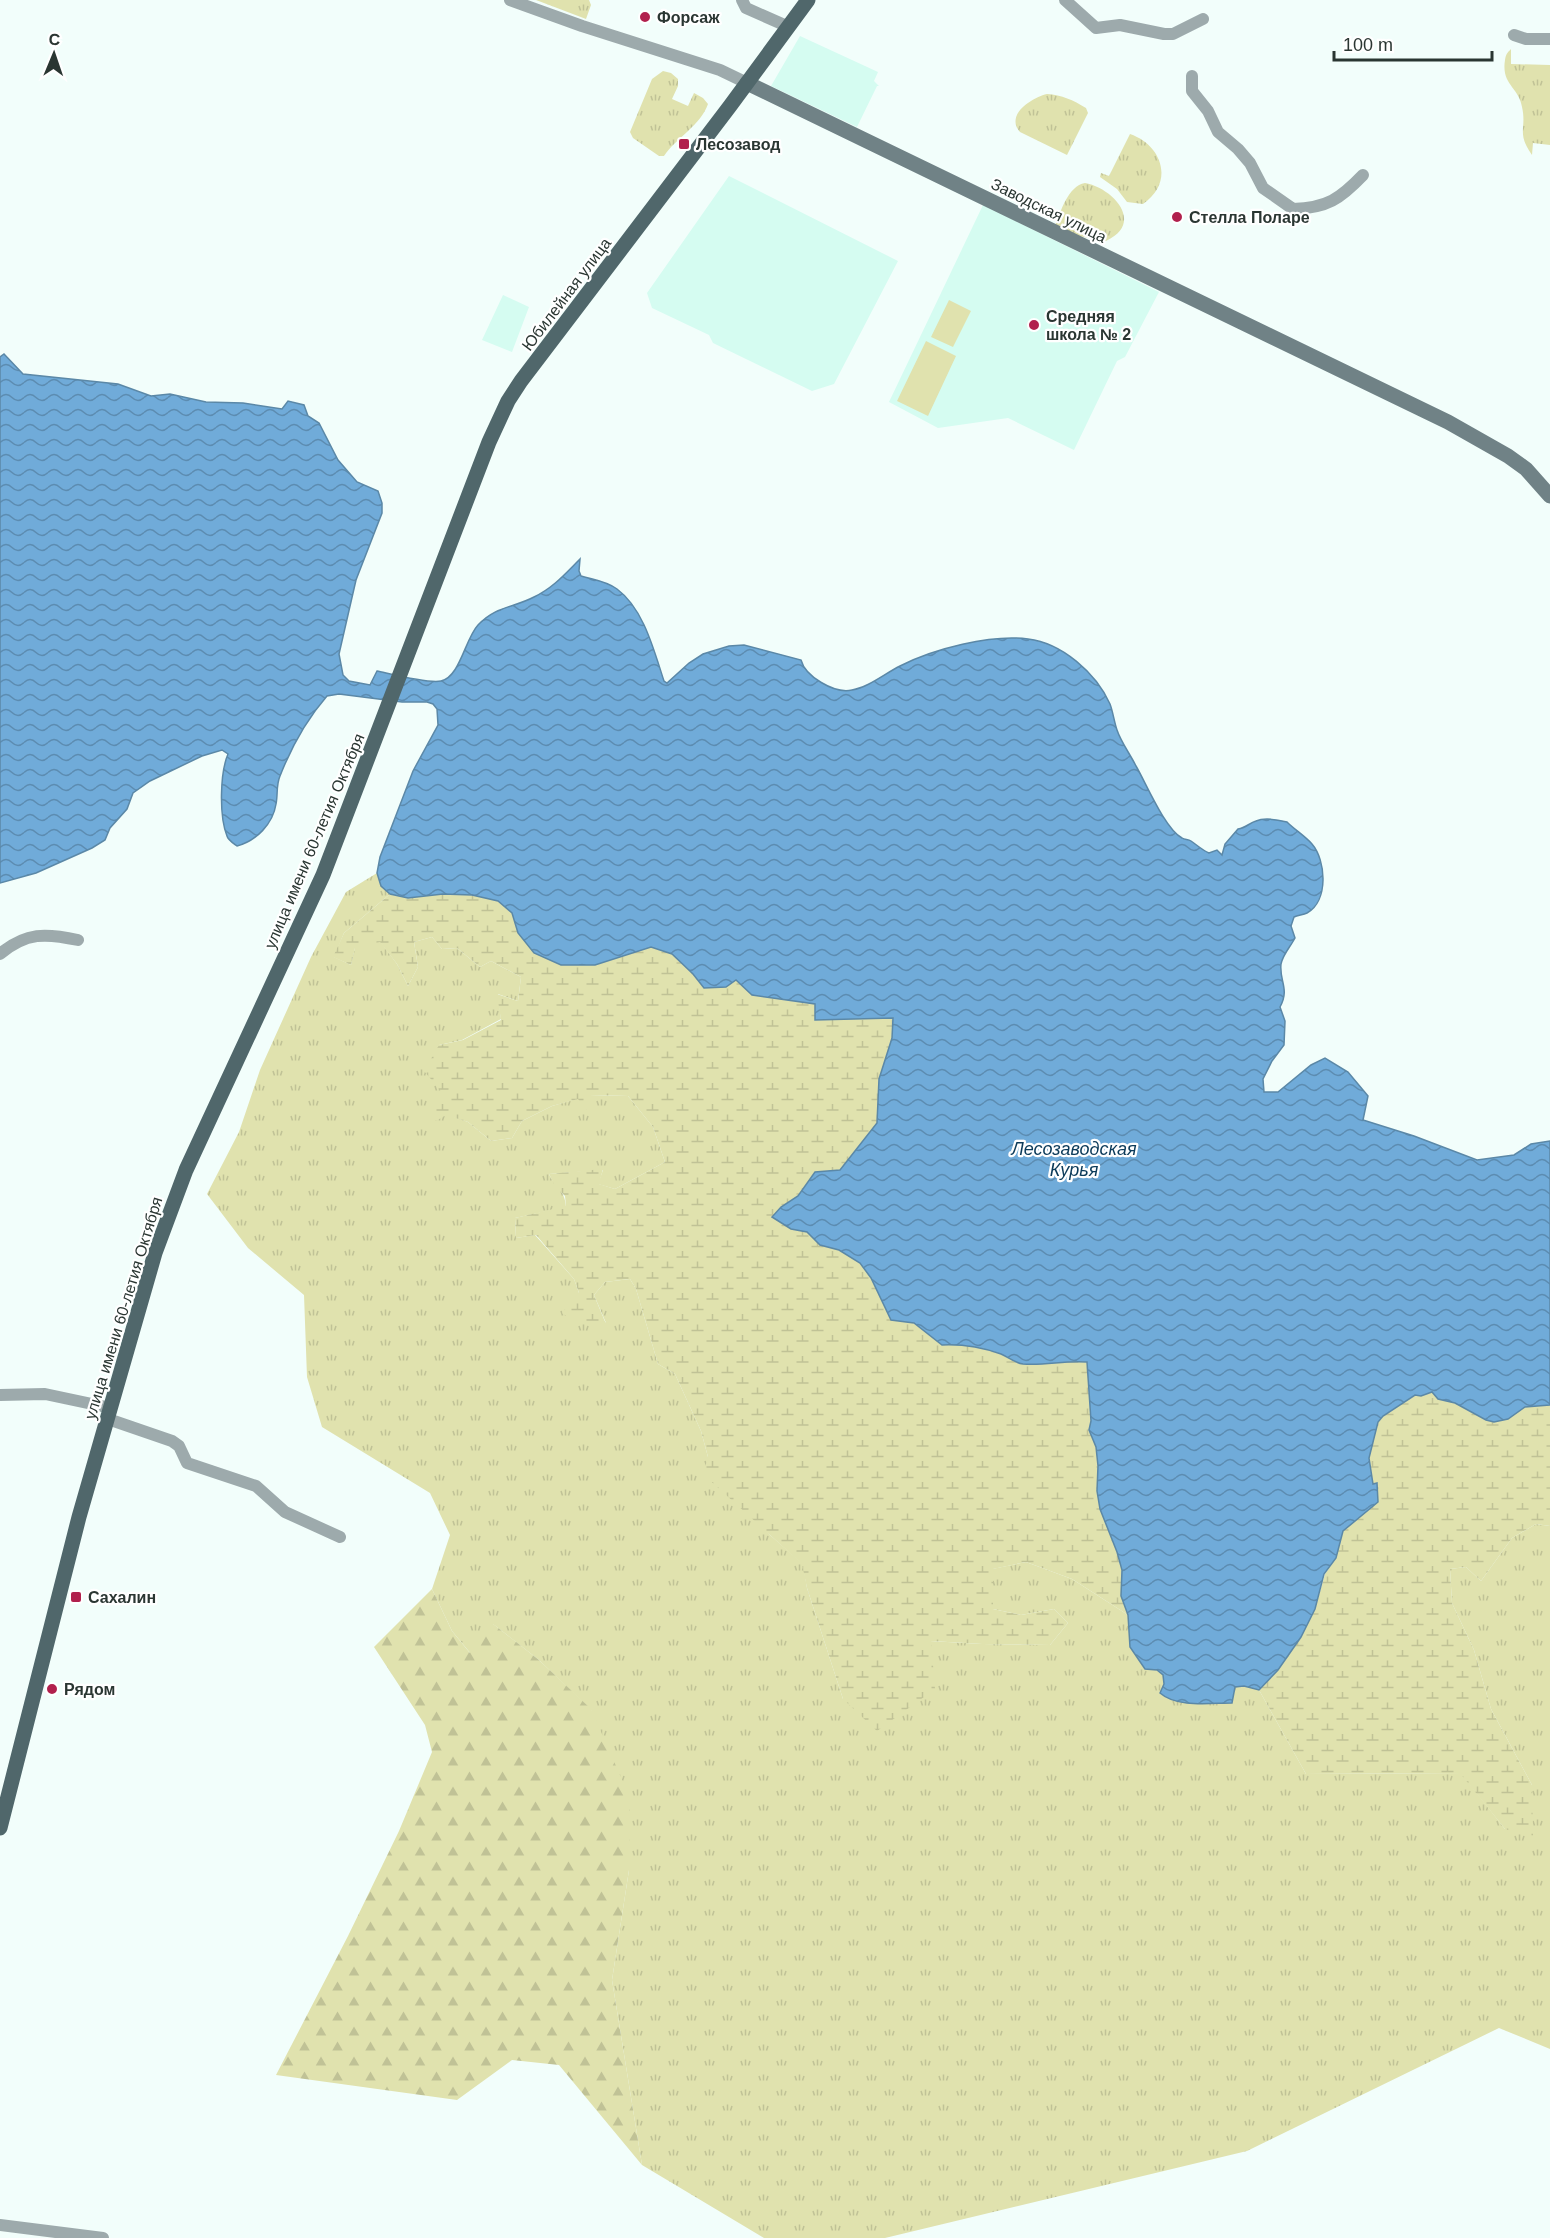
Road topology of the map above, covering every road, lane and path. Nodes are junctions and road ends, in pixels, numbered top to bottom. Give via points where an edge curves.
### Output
1 (510, 0) edge
2 (742, 0) edge
3 (808, 0) edge
4 (1065, 0) edge
5 (1203, 19) dead end
6 (789, 27) junction
7 (1514, 35) dead end
8 (1550, 39) edge
9 (1192, 76) dead end
10 (747, 83) junction
11 (1364, 175) dead end
12 (1550, 496) edge
13 (383, 722) joint
14 (78, 940) dead end
15 (0, 954) edge
16 (0, 1395) edge
17 (109, 1414) junction
18 (340, 1537) dead end
19 (0, 1828) edge
20 (0, 2225) edge
21 (103, 2238) edge

1 - 10 street, Заводская улица via 720,70
2 - 6 street via 746,8
3 - 6 main road, Юбилейная улица
4 - 5 street via 1096,28 1120,25 1173,34
6 - 10 main road, Юбилейная улица
7 - 8 street
9 - 11 street via 1192,91 1218,132 1238,148 1263,188 1293,209 1329,204
10 - 12 street, Заводская улица via 1448,422 1526,469
10 - 13 main road, Юбилейная улица via 508,401 469,492
13 - 17 main road, улица имени 60-летия Октября via 323,875 186,1170 155,1253
14 - 15 street via 52,934 25,937
16 - 17 street via 45,1394
17 - 18 street via 172,1441 188,1462 256,1486 285,1512
17 - 19 main road, улица имени 60-летия Октября
20 - 21 street

